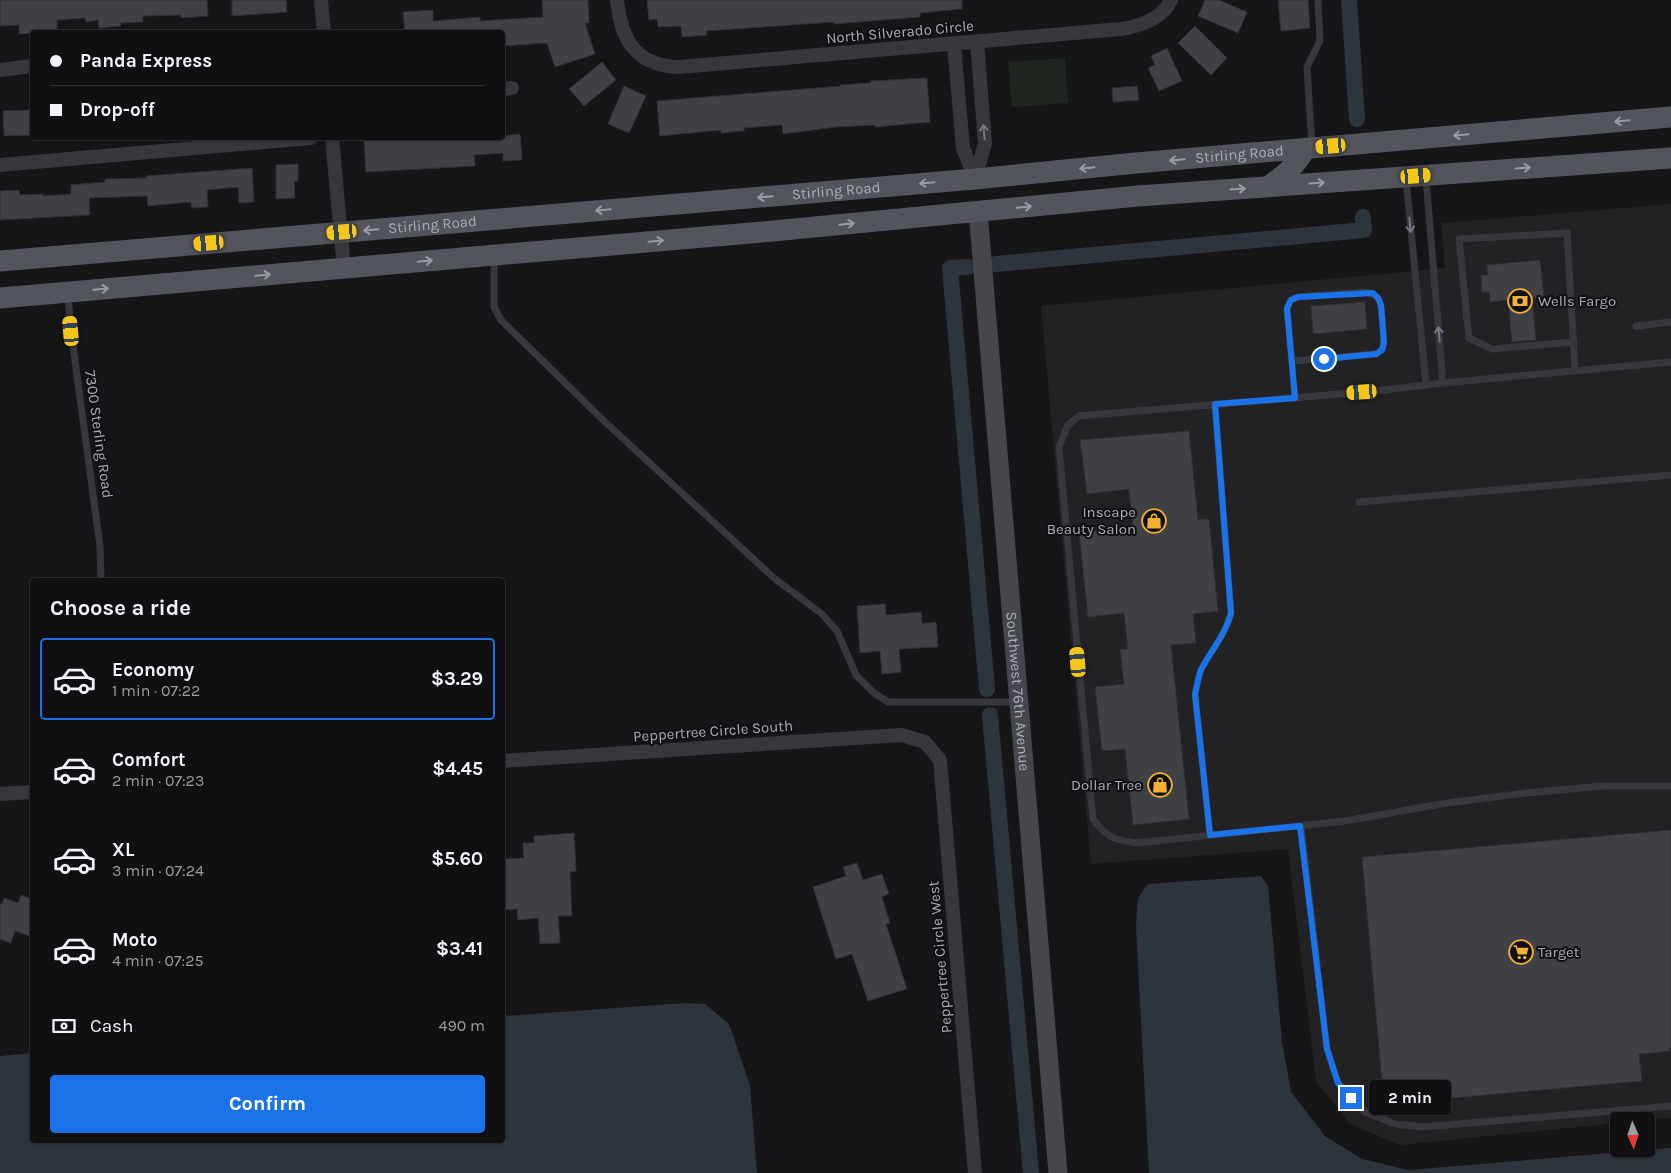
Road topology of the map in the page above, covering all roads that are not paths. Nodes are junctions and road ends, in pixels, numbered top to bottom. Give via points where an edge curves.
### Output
1 (321, 0) edge
2 (617, 0) edge
3 (1318, 0) edge
4 (1167, 5) edge
5 (324, 30) edge
6 (977, 42) junction
7 (954, 44) junction
8 (30, 66) edge
9 (0, 70) edge
10 (1671, 117) edge
11 (287, 140) edge
12 (332, 140) edge
13 (1309, 148) junction
14 (1671, 158) edge
15 (0, 164) edge
16 (1416, 176) junction
17 (975, 179) junction
18 (1269, 187) junction
19 (978, 211) junction
20 (934, 216) junction
21 (342, 232) junction
22 (494, 255) junction
23 (0, 261) edge
24 (344, 268) junction
25 (68, 292) junction
26 (0, 298) edge
27 (1671, 322) edge
28 (1636, 326) dead end
29 (1574, 342) junction
30 (1292, 361) junction
31 (1671, 362) edge
32 (1575, 370) junction
33 (1443, 383) junction
34 (1426, 384) junction
35 (1295, 398) junction
36 (1215, 404) junction
37 (1671, 475) edge
38 (1359, 502) dead end
39 (101, 578) edge
40 (1018, 702) junction
41 (925, 742) joint
42 (505, 761) edge
43 (1671, 786) edge
44 (30, 792) edge
45 (0, 794) edge
46 (1300, 826) junction
47 (1210, 835) junction
48 (1671, 1106) edge
49 (975, 1173) edge
50 (1058, 1173) edge

1 - 5 street
2 - 7 street, North Silverado Circle via 623,34 637,52 659,65 679,67
3 - 13 lane via 1320,41 1307,67
4 - 6 street, North Silverado Circle via 1150,21 1132,28
6 - 7 street, North Silverado Circle
17 -> 6 street via 985,143
7 - 17 street via 963,148
8 - 9 street
10 -> 13 main road, Stirling Road
11 - 15 street
12 - 21 street
13 -> 17 main road, Stirling Road
13 - 18 main road via 1291,170
16 -> 14 main road
18 -> 16 main road
33 -> 16 lane
16 -> 34 lane
17 - 20 main road via 962,197
17 -> 21 main road, Stirling Road
19 -> 18 main road
19 - 20 main road
19 - 40 street, Southwest 76th Avenue
22 -> 20 main road
21 - 23 main road, Stirling Road
21 - 24 street
24 -> 22 main road
22 - 40 lane via 494,307 501,320 603,420 774,578 822,614 837,631 856,675 874,693 888,702
25 -> 24 main road
25 - 26 main road
25 - 39 lane, 7300 Sterling Road via 100,546
27 - 28 lane
29 - 29 lane via 1492,349 1468,338 1460,239 1567,233
29 - 32 lane
30 - 30 lane via 1287,308 1291,300 1364,292 1373,293 1378,298 1384,343 1382,350 1376,354
30 - 35 lane
31 - 32 lane
32 - 33 lane
33 - 34 lane
34 - 35 lane
35 - 36 lane
36 - 47 lane via 1231,613 1224,632 1201,671 1195,694
36 - 47 lane via 1080,416 1068,425 1059,447 1093,819 1105,834 1121,841 1137,843
37 - 38 lane
40 - 50 street, Southwest 76th Avenue
41 - 42 street, Peppertree Circle South via 902,735
41 - 49 street, Peppertree Circle West via 940,760
43 - 46 lane via 1603,786 1526,793
44 - 45 street
46 - 47 lane
46 - 48 lane via 1327,1049 1338,1083 1365,1112 1395,1124 1423,1127

